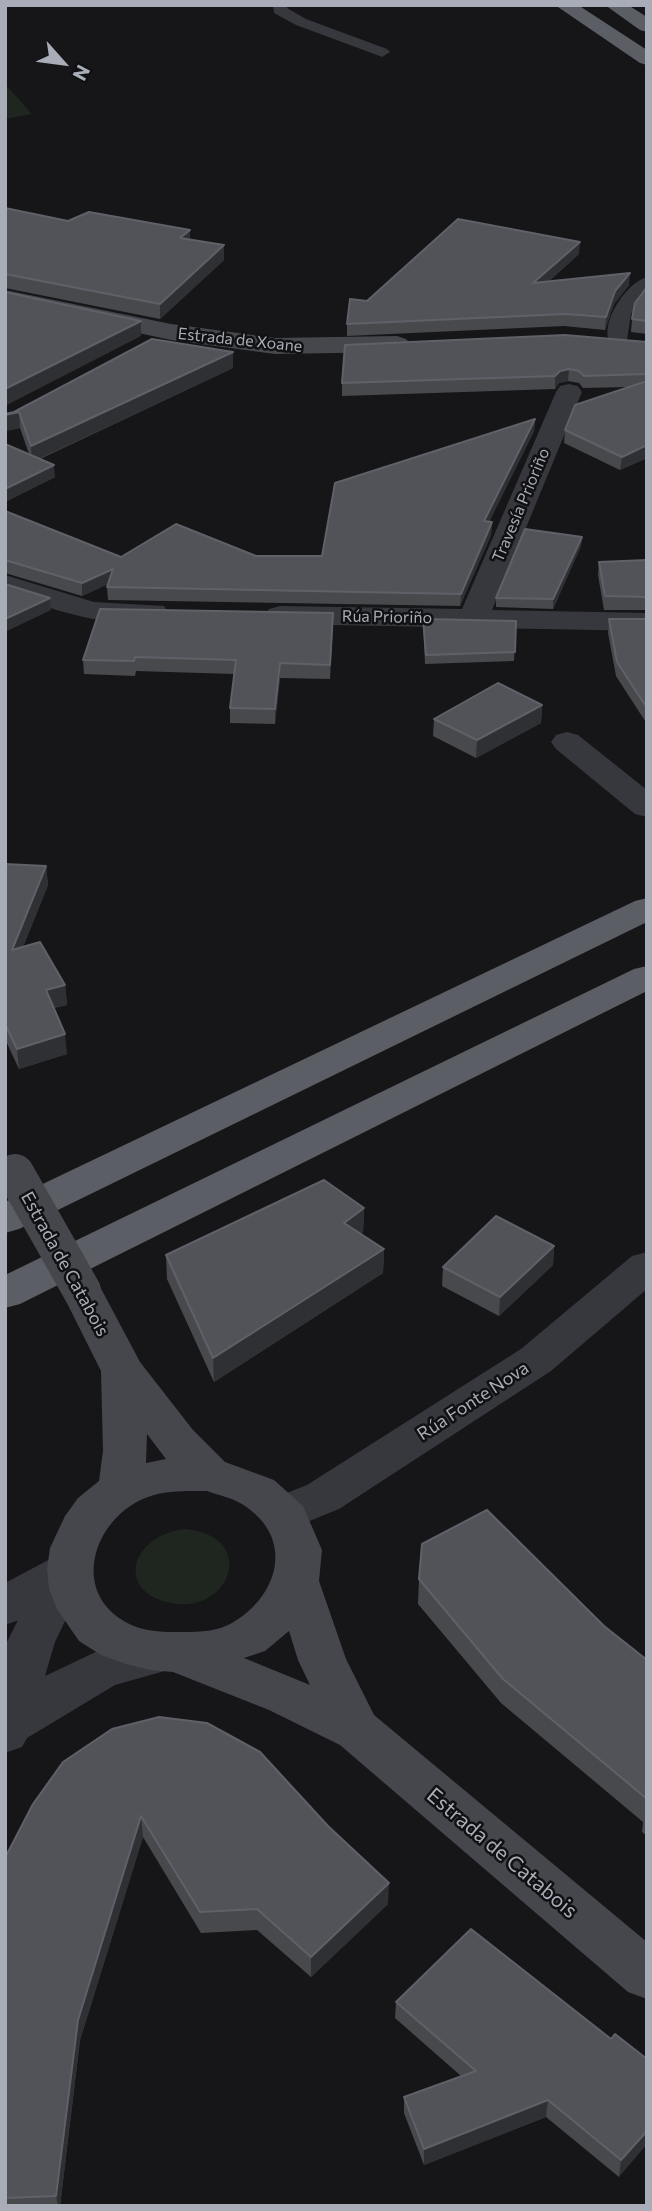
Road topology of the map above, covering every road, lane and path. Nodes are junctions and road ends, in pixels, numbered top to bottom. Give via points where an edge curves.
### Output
1 (281, 5) edge
2 (564, 5) edge
3 (614, 5) edge
4 (647, 26) edge
5 (382, 52) dead end
6 (647, 59) edge
7 (647, 283) edge
8 (5, 297) edge
9 (171, 332) junction
10 (616, 340) edge
11 (415, 343) edge
12 (141, 349) edge
13 (569, 392) dead end
14 (5, 584) edge
15 (187, 613) edge
16 (255, 614) edge
17 (473, 619) junction
18 (647, 622) edge
19 (567, 742) dead end
20 (647, 807) edge
21 (647, 908) edge
22 (647, 976) edge
23 (10, 1166) edge
24 (5, 1219) edge
25 (647, 1266) edge
26 (5, 1293) edge
27 (122, 1371) junction
28 (209, 1474) junction
29 (121, 1491) junction
30 (285, 1513) junction
31 (70, 1575) junction
32 (297, 1584) junction
33 (5, 1606) edge
34 (174, 1654) junction
35 (7, 1728) edge
36 (357, 1730) junction
37 (647, 1975) edge

1 - 5 lane via 279,10 301,22
2 - 6 highway
3 - 4 highway
7 - 10 lane via 618,318
8 - 9 main road, Estrada de Xoane
9 - 11 main road, Estrada de Xoane via 275,346
9 - 12 street
13 - 17 street, Travesía Prioriño
14 - 15 street via 92,611
16 - 17 street, Rúa Prioriño
17 - 18 street, Rúa Prioriño
19 - 20 street
21 - 24 highway
22 - 26 highway
23 - 27 main road, Estrada de Catabois, bridge
25 - 30 street, Rúa Fonte Nova via 536,1360 323,1497
27 - 28 main road, Estrada de Catabois via 177,1442
27 - 29 main road, Estrada de Catabois via 125,1451
28 - 29 main road via 167,1475
28 - 30 main road via 253,1488
29 - 31 main road via 98,1507 76,1535
30 - 32 main road via 300,1547
31 - 33 street
31 - 34 main road via 80,1606 109,1637 137,1649
31 - 35 street via 31,1642
32 - 34 main road via 276,1618 236,1645
32 - 36 main road, Estrada de Catabois via 322,1660
34 - 35 street via 102,1669
34 - 36 main road, Estrada de Catabois via 286,1696
36 - 37 main road, Estrada de Catabois

